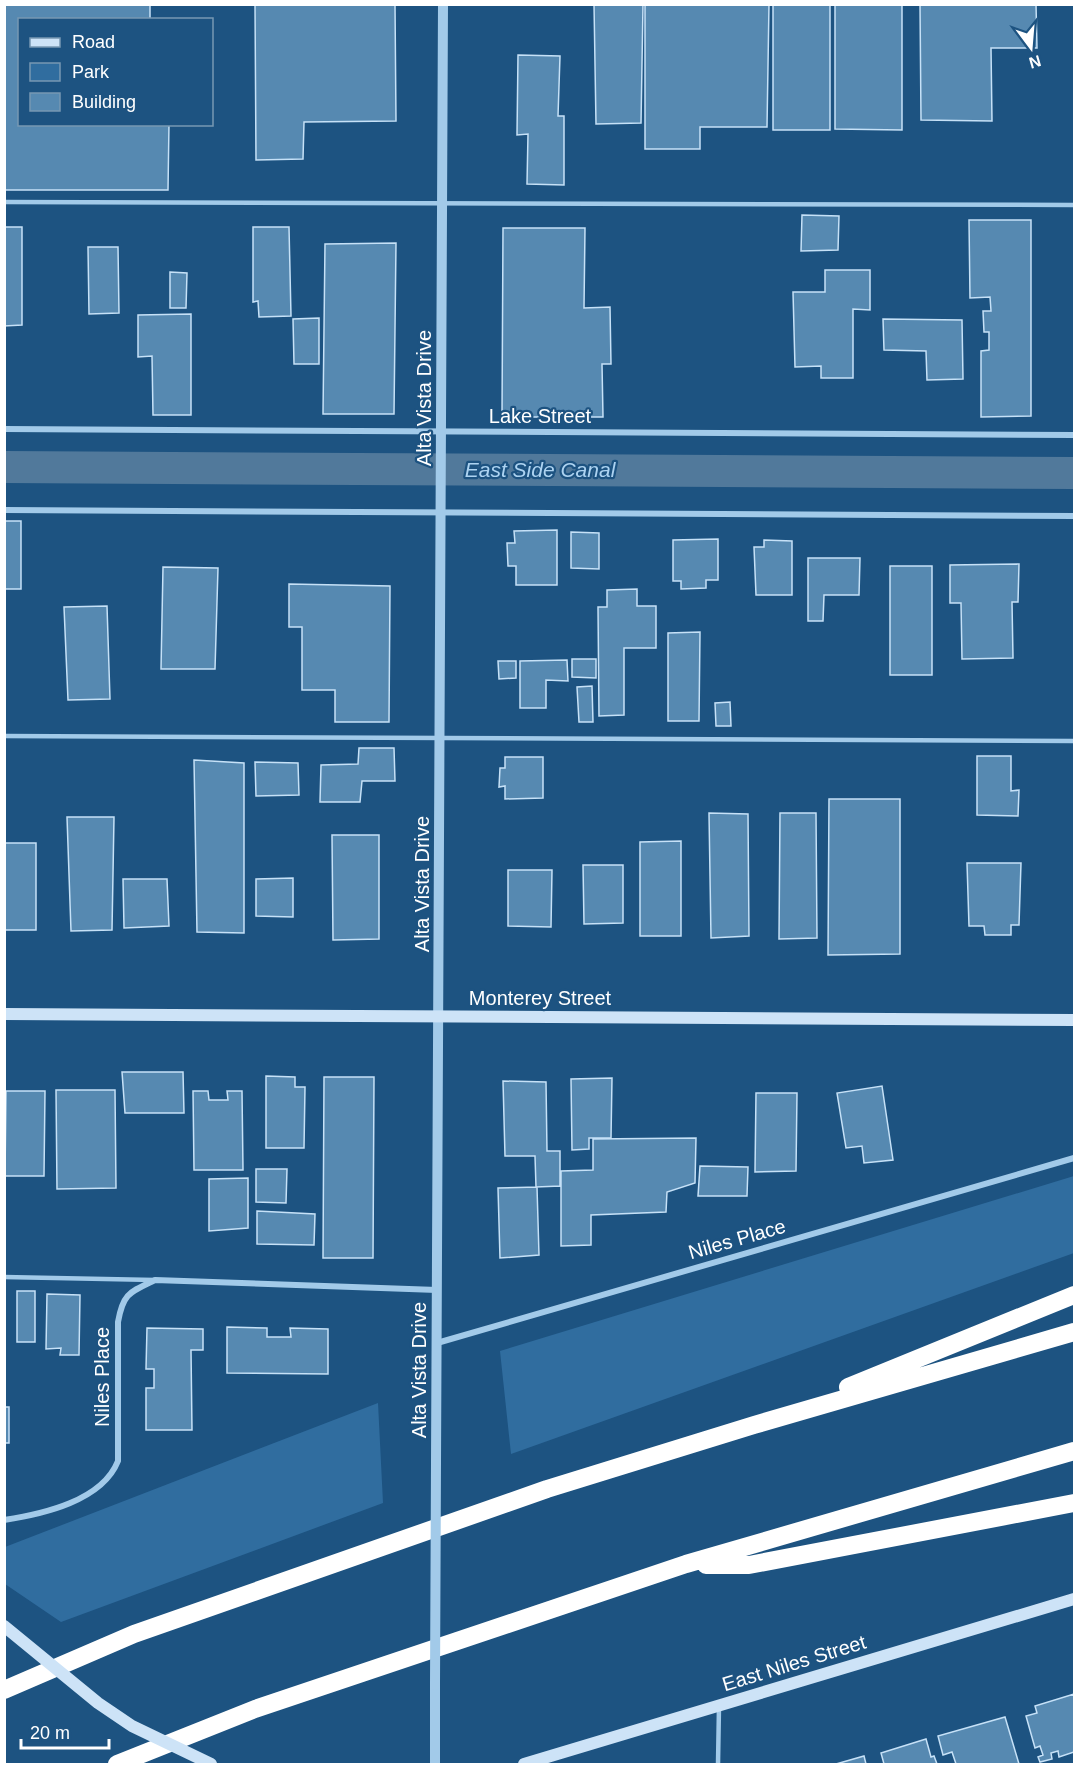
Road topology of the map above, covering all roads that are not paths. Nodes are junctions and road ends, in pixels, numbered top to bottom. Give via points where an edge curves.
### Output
1 (443, 4) edge
2 (4, 202) edge
3 (442, 204) junction
4 (1074, 205) edge
5 (4, 429) edge
6 (441, 432) junction
7 (1074, 435) edge
8 (4, 510) edge
9 (441, 512) junction
10 (1074, 516) edge
11 (4, 736) edge
12 (440, 738) junction
13 (1074, 741) edge
14 (4, 1014) edge
15 (439, 1017) junction
16 (1074, 1020) edge
17 (1074, 1158) edge
18 (4, 1277) edge
19 (155, 1280) junction
20 (437, 1290) junction
21 (1074, 1295) edge
22 (1074, 1332) edge
23 (437, 1343) junction
24 (754, 1425) junction
25 (1074, 1451) edge
26 (1074, 1503) edge
27 (4, 1520) edge
28 (686, 1564) junction
29 (1074, 1599) edge
30 (4, 1626) edge
31 (4, 1690) edge
32 (719, 1706) junction
33 (117, 1764) edge
34 (211, 1764) edge
35 (435, 1764) edge
36 (524, 1764) edge
37 (718, 1764) edge

1 - 3 street, Alta Vista Drive
2 - 3 lane
3 - 4 lane
3 - 6 street, Alta Vista Drive
5 - 6 street, Lake Street
6 - 7 street, Lake Street
6 - 9 street, Alta Vista Drive
8 - 9 street
9 - 10 street
9 - 12 street, Alta Vista Drive
11 - 12 lane
12 - 13 lane
12 - 15 street, Alta Vista Drive
14 - 15 main road, Monterey Street
15 - 16 main road, Monterey Street
15 - 20 street, Alta Vista Drive
17 - 23 street, Niles Place
18 - 19 lane
19 - 20 street
19 - 27 street, Niles Place via 133,1291 121,1303 118,1461 114,1471 83,1498
20 - 23 street, Alta Vista Drive
21 - 24 highway
22 - 24 highway
23 - 35 street, Alta Vista Drive, bridge
24 - 31 highway via 548,1489 134,1634
25 - 28 highway
26 - 28 highway via 748,1565
28 - 33 highway via 255,1709
29 - 32 main road, East Niles Street
30 - 34 main road, bridge via 132,1726
32 - 36 main road, East Niles Street
32 - 37 lane

